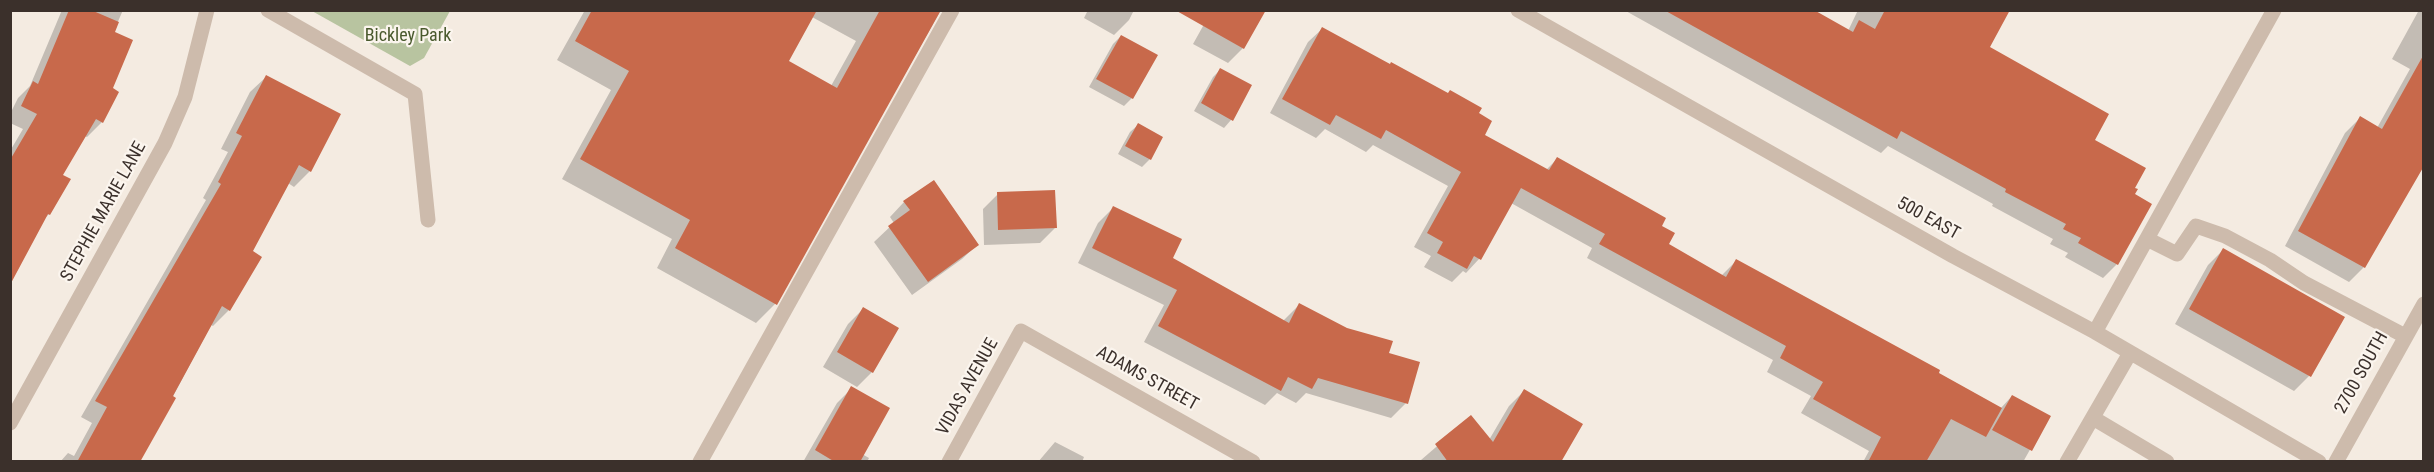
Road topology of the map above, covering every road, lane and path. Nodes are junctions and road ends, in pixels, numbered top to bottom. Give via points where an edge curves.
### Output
1 (207, 10) edge
2 (268, 10) edge
3 (952, 10) edge
4 (1518, 10) edge
5 (2274, 10) edge
6 (428, 220) dead end
7 (2147, 239) junction
8 (2424, 304) edge
9 (1021, 331) joint
10 (2095, 332) junction
11 (2405, 336) junction
12 (2130, 352) junction
13 (2093, 418) junction
14 (10, 423) edge
15 (700, 462) edge
16 (950, 462) edge
17 (1253, 462) edge
18 (2067, 462) edge
19 (2167, 462) edge
20 (2319, 462) edge
21 (2336, 462) edge

1 - 14 street, STEPHIE MARIE LANE via 185,97 165,143
2 - 6 street via 415,94
3 - 15 street
4 - 10 street, 500 EAST
5 - 7 street
7 - 10 street
7 - 11 street via 2177,254 2196,226 2225,236
8 - 11 street, 2700 SOUTH
9 - 16 street, VIDAS AVENUE
9 - 17 street, ADAMS STREET
10 - 12 street, 500 EAST
11 - 21 street, 2700 SOUTH
12 - 13 street
12 - 20 street, 500 EAST
13 - 18 street
13 - 19 street

